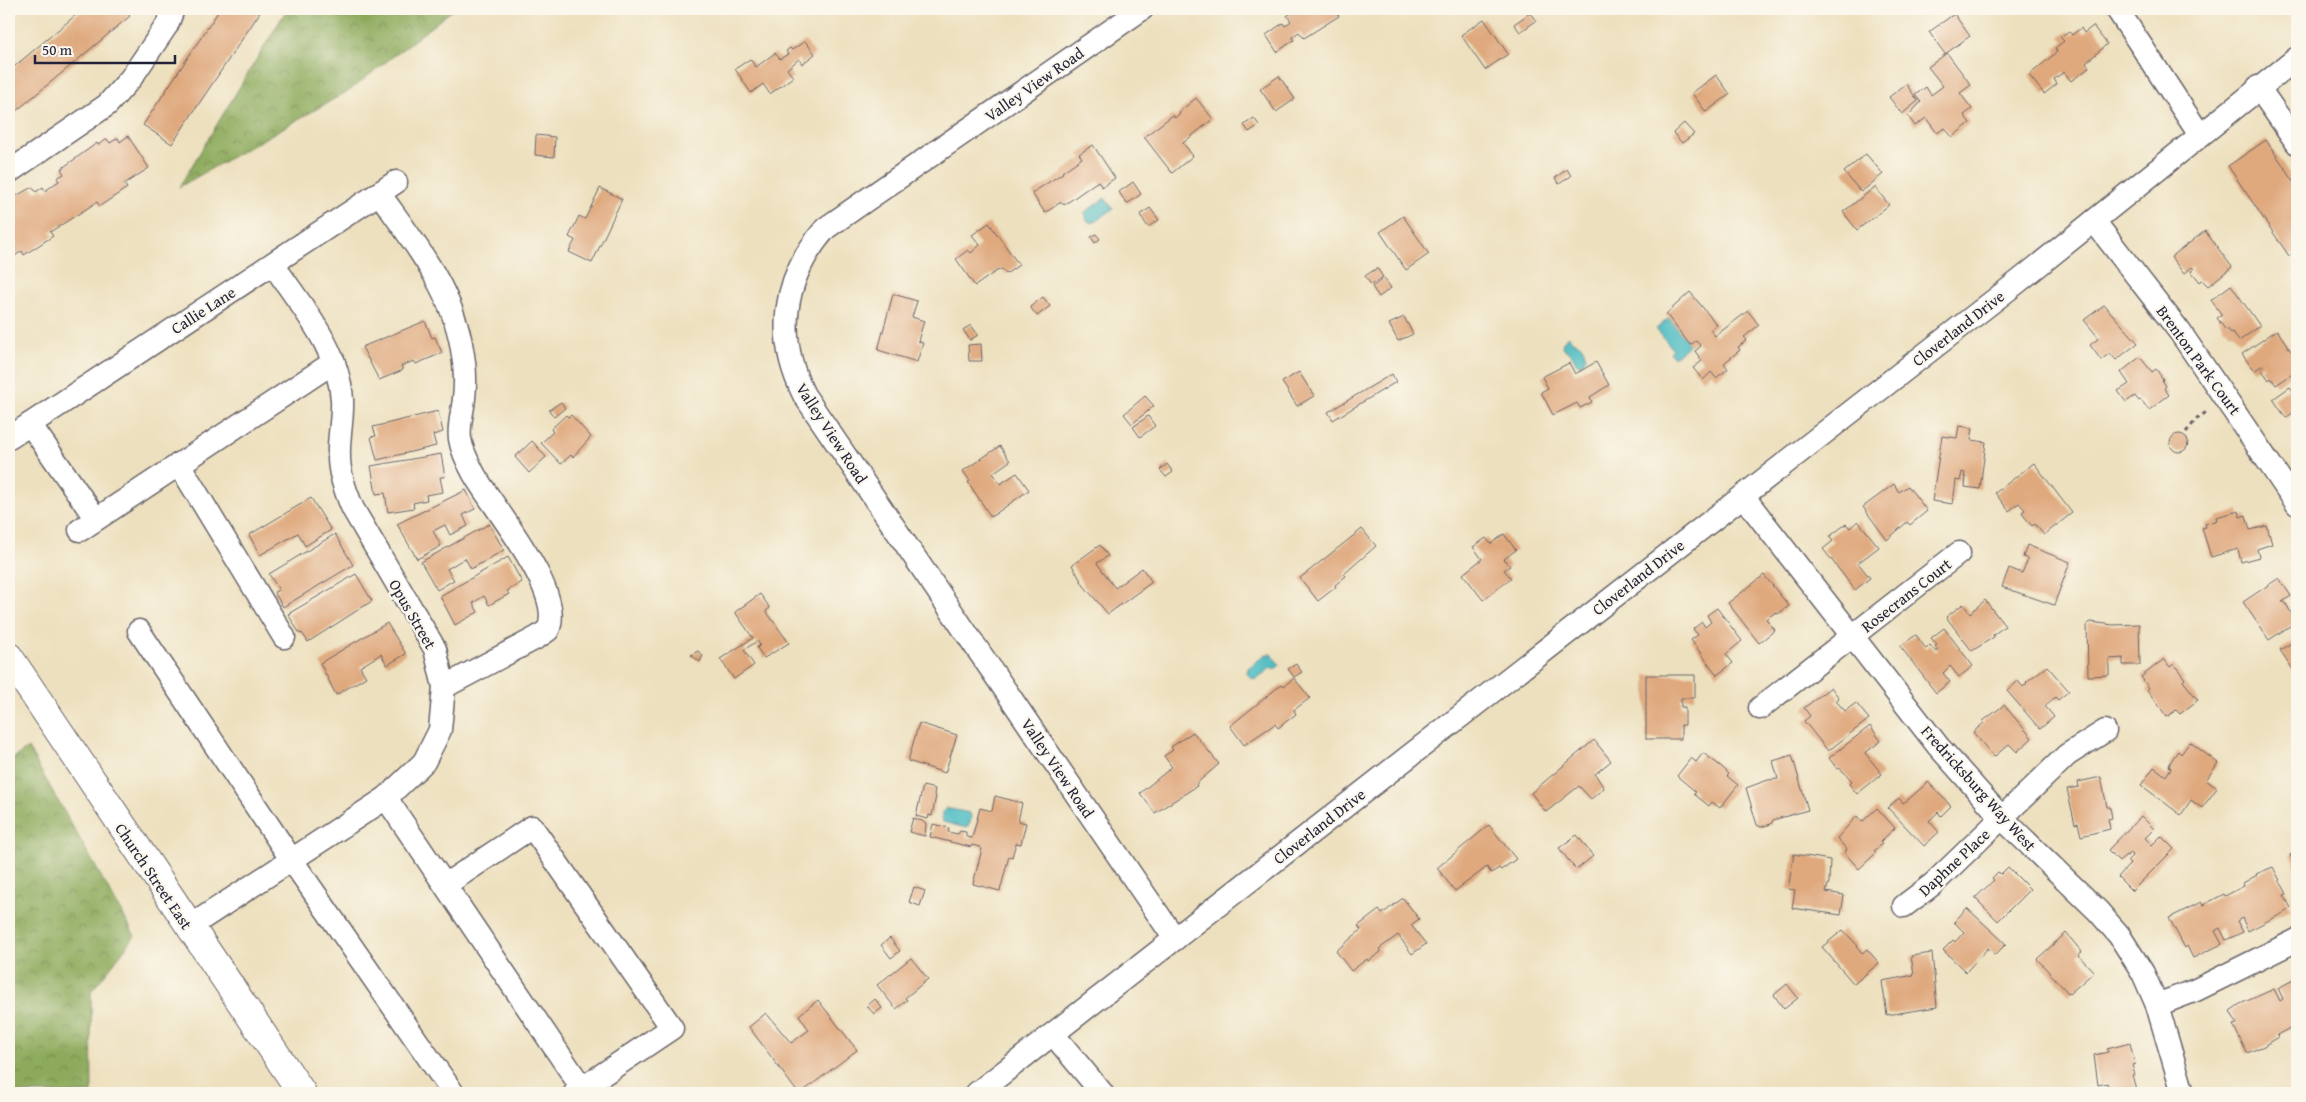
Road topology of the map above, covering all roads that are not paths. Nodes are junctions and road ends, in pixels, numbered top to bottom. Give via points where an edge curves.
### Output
1 (173, 9) edge
2 (1142, 9) edge
3 (2117, 9) edge
4 (2297, 58) edge
5 (2258, 87) junction
6 (2200, 134) junction
7 (2297, 142) edge
8 (9, 172) edge
9 (2094, 221) junction
10 (273, 264) junction
11 (334, 362) junction
12 (30, 424) junction
13 (9, 438) edge
14 (179, 464) junction
15 (1743, 496) junction
16 (2297, 504) edge
17 (1959, 553) dead end
18 (139, 631) dead end
19 (1852, 636) junction
20 (284, 638) dead end
21 (9, 657) edge
22 (444, 687) junction
23 (1760, 708) dead end
24 (2105, 731) dead end
25 (386, 798) junction
26 (2002, 818) junction
27 (291, 859) junction
28 (445, 885) junction
29 (1904, 906) dead end
30 (189, 927) junction
31 (1175, 939) junction
32 (2297, 940) edge
33 (2157, 1005) junction
34 (1053, 1034) junction
35 (578, 1091) edge
36 (302, 1093) edge
37 (453, 1093) edge
38 (976, 1093) edge
39 (1102, 1093) edge
40 (2183, 1093) edge

1 - 8 street via 167,25 107,105
2 - 31 street, Valley View Road via 826,228 807,252 795,278 786,335 792,366 804,396
3 - 6 street
4 - 5 street, Cloverland Drive
5 - 6 street, Cloverland Drive
5 - 7 street
6 - 9 street, Cloverland Drive
9 - 15 street, Cloverland Drive
9 - 16 street, Brenton Park Court via 2180,332
10 - 11 street, Opus Street
10 - 12 street, Callie Lane
10 - 22 street, Callie Lane via 388,187 453,317 465,369 460,426 465,455 539,573 552,614 548,630 538,637
11 - 14 street
11 - 22 street, Opus Street via 342,399 338,458 346,492 434,648
12 - 13 street, Callie Lane
12 - 14 street via 88,524
14 - 20 street
15 - 19 street, Fredricksburg Way West
15 - 31 street, Cloverland Drive
17 - 19 street, Rosecrans Court
18 - 27 street
19 - 23 street, Rosecrans Court
19 - 26 street, Fredricksburg Way West via 1938,746
21 - 30 main road, Church Street East
22 - 25 street, Opus Street via 440,730 424,762
24 - 26 street, Daphne Place via 2067,755
25 - 27 street, Opus Street
25 - 28 street
26 - 29 street, Daphne Place via 1933,884
26 - 33 street, Fredricksburg Way West via 2119,935 2136,960
27 - 30 street, Opus Street
27 - 37 street
28 - 35 street
28 - 35 street via 532,827 672,1028
30 - 36 main road, Church Street East
31 - 34 street, Cloverland Drive
32 - 33 street via 2196,990
33 - 40 street, Fredricksburg Way West
34 - 38 street, Cloverland Drive
34 - 39 street

